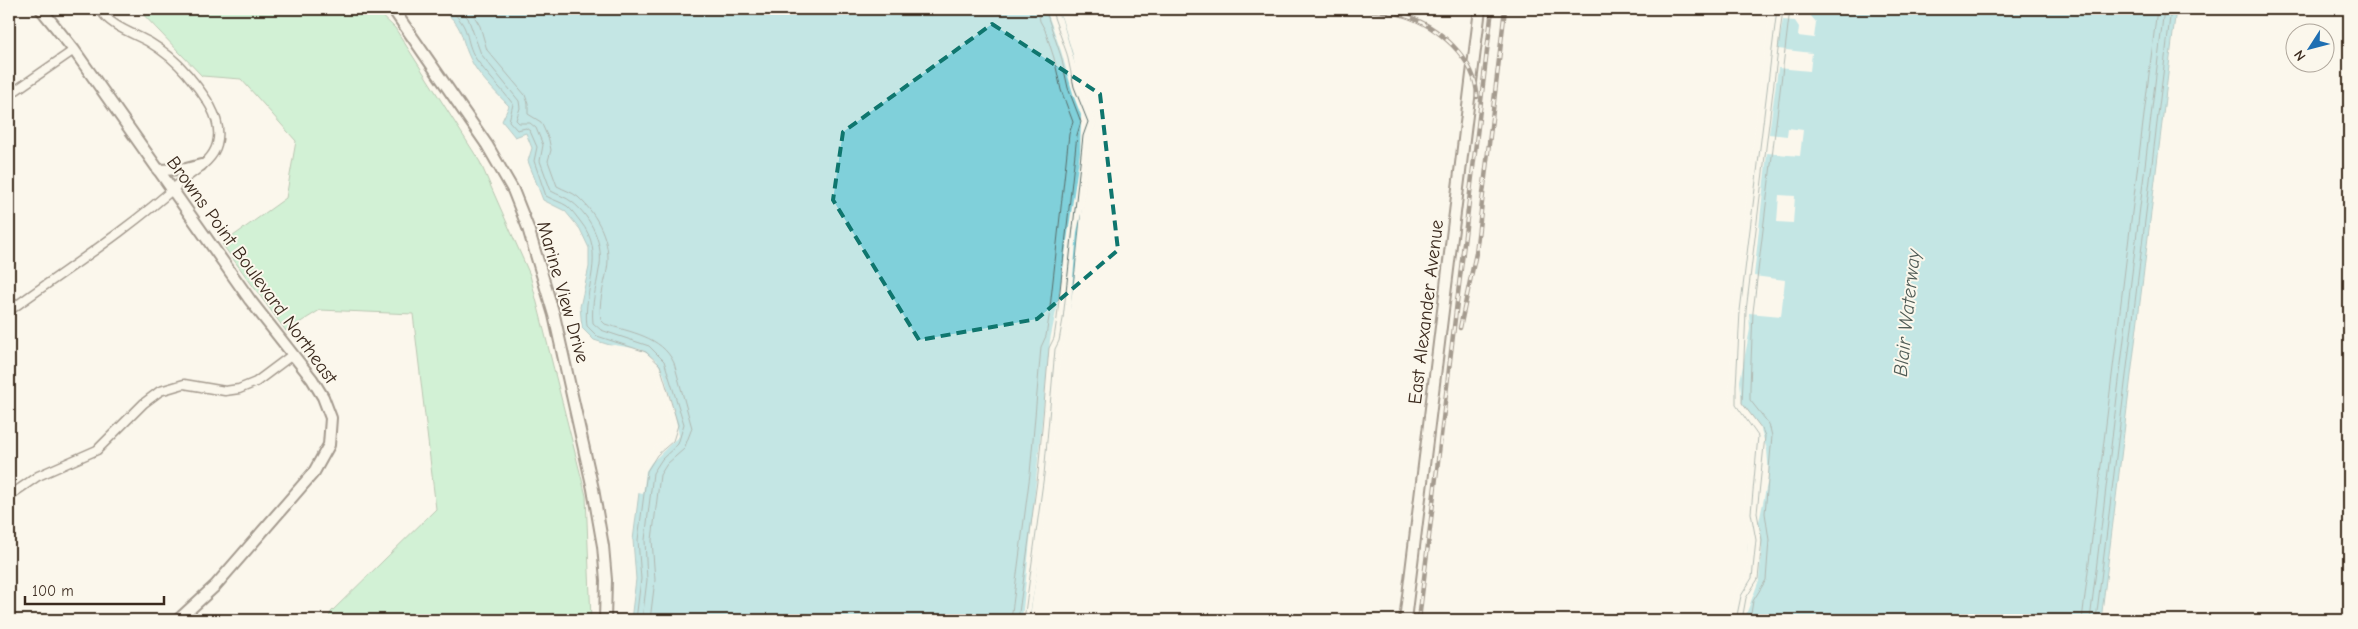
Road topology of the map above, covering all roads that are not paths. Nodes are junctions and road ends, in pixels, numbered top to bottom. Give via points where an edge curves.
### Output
1 (41, 9) edge
2 (100, 9) edge
3 (393, 9) edge
4 (1480, 9) edge
5 (74, 50) junction
6 (9, 96) edge
7 (201, 165) junction
8 (158, 170) junction
9 (173, 190) junction
10 (9, 311) edge
11 (292, 355) junction
12 (9, 496) edge
13 (178, 620) edge
14 (605, 620) edge
15 (1405, 620) edge

1 - 5 street, Browns Point Boulevard Northeast
2 - 7 street via 110,21 165,53 186,73 208,103 217,122 218,138 215,149
3 - 14 street, Marine View Drive via 487,145 528,228 554,315 593,489 603,546
4 - 15 street, East Alexander Avenue
5 - 6 street
5 - 8 street, Browns Point Boulevard Northeast
7 - 8 street
7 - 9 street
8 - 9 street, Browns Point Boulevard Northeast
9 - 10 street
9 - 11 street, Browns Point Boulevard Northeast
11 - 12 street via 256,382 239,389 225,391 184,384 160,391 97,450 38,476
11 - 13 street, Browns Point Boulevard Northeast via 312,379 330,411 331,435 324,457 215,586

